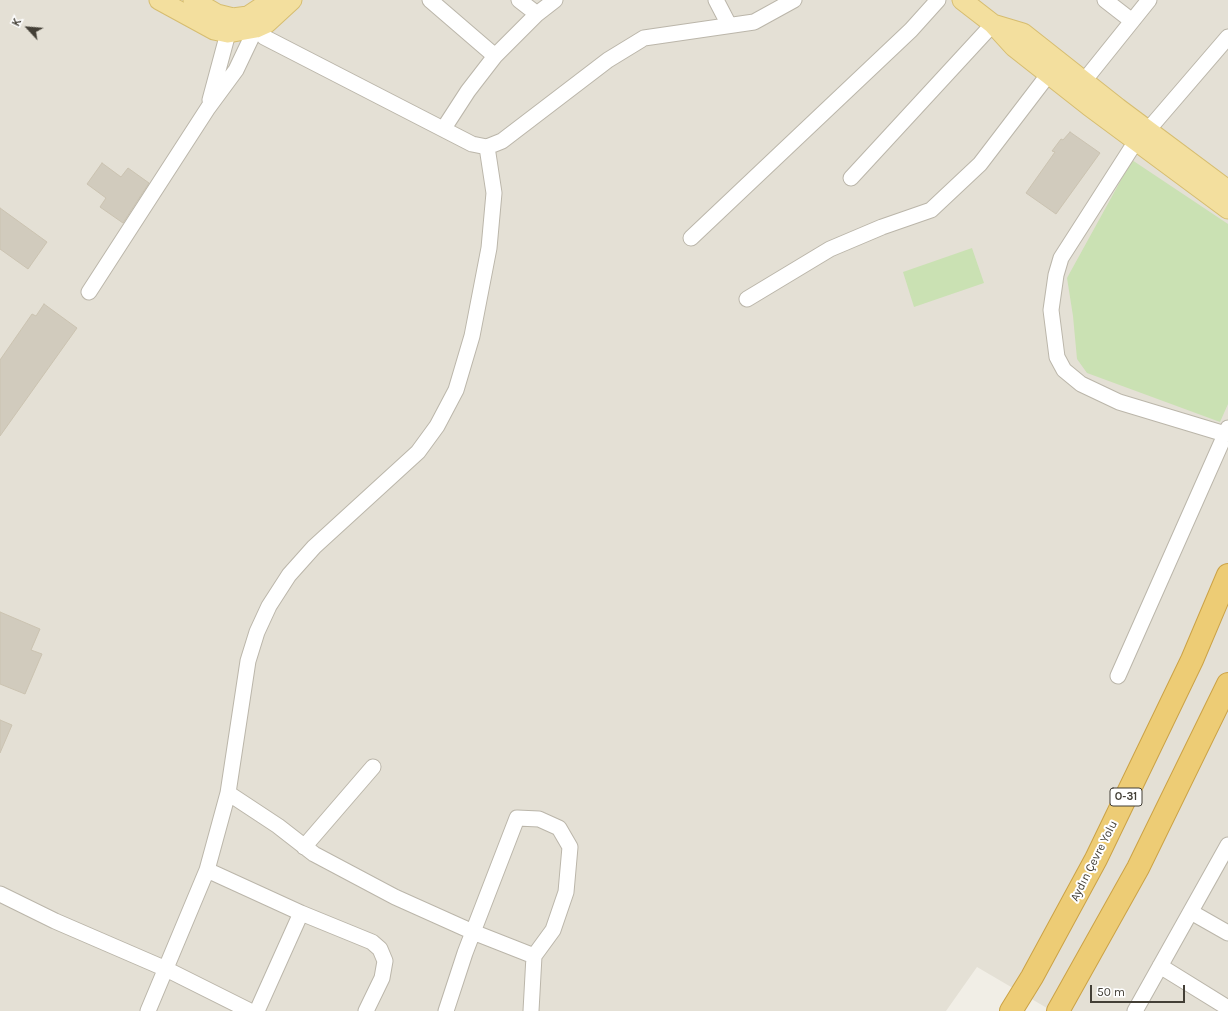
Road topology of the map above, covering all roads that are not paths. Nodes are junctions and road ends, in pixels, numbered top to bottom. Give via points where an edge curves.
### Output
1 (159, 0) edge
2 (193, 0) edge
3 (272, 0) edge
4 (292, 0) edge
5 (430, 0) edge
6 (519, 0) edge
7 (555, 0) edge
8 (716, 0) edge
9 (794, 0) edge
10 (938, 0) edge
11 (1105, 0) edge
12 (1149, 0) edge
13 (967, 1) edge
14 (446, 5) edge
15 (537, 14) junction
16 (1132, 21) junction
17 (252, 22) junction
18 (993, 24) junction
19 (729, 25) junction
20 (228, 33) junction
21 (1228, 37) edge
22 (495, 56) junction
23 (1048, 75) junction
24 (1084, 81) junction
25 (208, 108) junction
26 (444, 128) junction
27 (1142, 136) junction
28 (487, 147) junction
29 (851, 178) dead end
30 (1228, 190) edge
31 (1228, 209) edge
32 (691, 238) dead end
33 (89, 292) dead end
34 (747, 299) dead end
35 (1227, 431) edge
36 (1228, 575) edge
37 (1118, 676) dead end
38 (1228, 684) edge
39 (373, 767) dead end
40 (228, 793) junction
41 (304, 847) junction
42 (1227, 850) edge
43 (207, 870) junction
44 (0, 894) edge
45 (1191, 912) junction
46 (301, 913) junction
47 (473, 932) junction
48 (1228, 933) edge
49 (534, 956) junction
50 (1160, 966) junction
51 (166, 969) junction
52 (1228, 1008) edge
53 (148, 1011) edge
54 (250, 1011) edge
55 (257, 1011) edge
56 (366, 1011) edge
57 (446, 1011) edge
58 (531, 1011) edge
59 (1011, 1011) edge
60 (1058, 1011) edge
61 (1135, 1011) edge

1 - 20 main road via 214,30
2 - 17 main road via 217,14
3 - 17 main road
4 - 17 main road via 267,23
5 - 14 street
6 - 15 street
7 - 15 street
8 - 19 street
9 - 19 street via 754,22
10 - 32 street via 911,30
11 - 16 street
12 - 16 street
13 - 18 main road
14 - 22 street
15 - 22 street
16 - 24 street
17 - 20 main road
17 - 25 street via 236,70
17 - 26 street via 264,37
18 - 23 main road via 1014,47
18 - 24 main road via 1023,33
18 - 29 street
19 - 28 street via 644,38 608,60 502,140
20 - 25 street
21 - 27 street
22 - 26 street
23 - 27 main road
23 - 34 street via 980,164 931,210 830,249
24 - 27 main road
25 - 33 street
26 - 28 street via 472,144
27 - 30 main road
27 - 31 main road
27 - 35 street via 1061,258 1051,310 1057,357 1064,370 1081,384 1119,402
28 - 40 street via 494,193 489,248 472,336 456,390 438,426 418,452 314,547 268,606 248,661
35 - 37 street
36 - 59 highway, Aydın Çevre Yolu / O-31 via 1192,660 1096,859
38 - 60 highway via 1138,868
39 - 41 street
40 - 41 street via 278,826
40 - 43 street
41 - 47 street via 395,897
42 - 45 street
43 - 46 street
43 - 51 street
44 - 51 street
45 - 48 street
45 - 50 street
46 - 55 street
46 - 56 street via 372,942 380,949 385,961 382,978
47 - 49 street
47 - 49 street via 517,818 539,819 559,828 570,847 570,858 566,892 553,930
47 - 57 street
49 - 58 street
50 - 52 street
50 - 61 street
51 - 53 street
51 - 54 street

